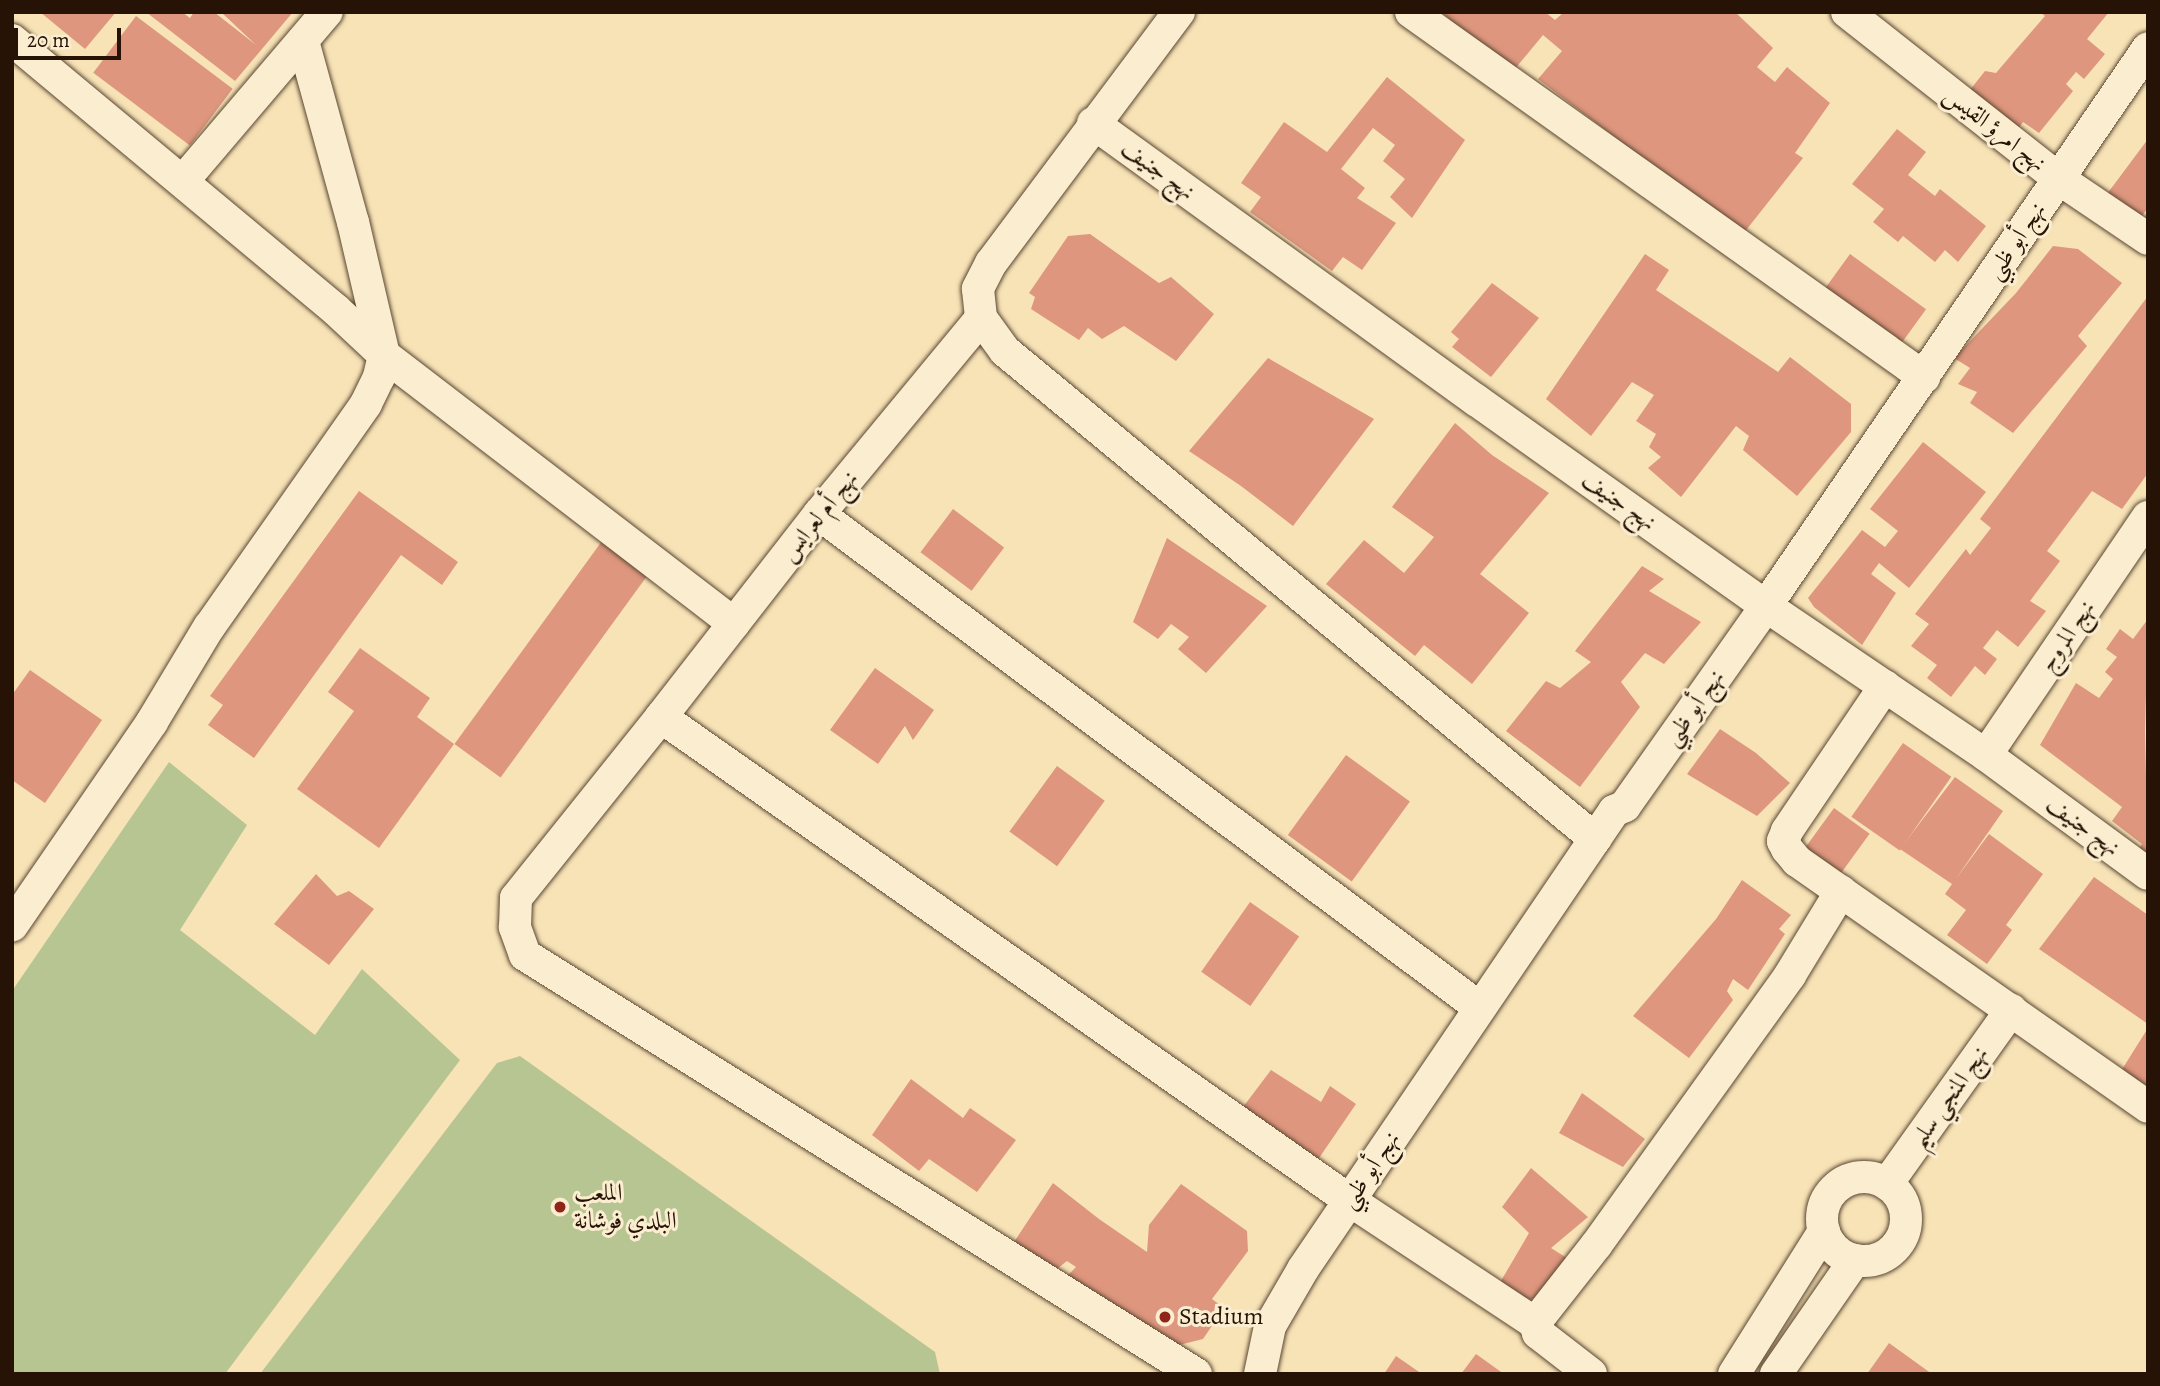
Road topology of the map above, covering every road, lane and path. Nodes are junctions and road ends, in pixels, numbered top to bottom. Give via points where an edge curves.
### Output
1 (327, 12) edge
2 (1179, 12) edge
3 (1411, 12) edge
4 (1847, 12) edge
5 (1885, 24) edge
6 (12, 40) edge
7 (303, 41) junction
8 (2148, 48) edge
9 (1093, 123) junction
10 (2059, 180) junction
11 (183, 181) junction
12 (2148, 239) edge
13 (981, 318) junction
14 (384, 355) junction
15 (1924, 377) junction
16 (819, 514) junction
17 (2148, 517) edge
18 (1766, 606) junction
19 (734, 624) junction
20 (1885, 686) junction
21 (661, 717) junction
22 (1986, 755) junction
23 (1595, 839) junction
24 (2148, 874) edge
25 (1841, 891) junction
26 (12, 926) edge
27 (1480, 1008) junction
28 (2011, 1010) junction
29 (2148, 1107) edge
30 (1887, 1184) junction
31 (1349, 1200) junction
32 (1824, 1231) junction
33 (1854, 1260) junction
34 (1535, 1323) junction
35 (1196, 1374) edge
36 (1260, 1374) edge
37 (1591, 1374) edge
38 (1734, 1374) edge
39 (1776, 1374) edge

1 - 7 street
2 - 9 street
3 - 15 street
4 - 5 street, نهج امرؤ القيس
5 - 10 street, نهج امرؤ القيس
6 - 11 street
7 - 11 street
7 - 14 street
8 - 10 street, نهج أبو ظبي
9 - 13 street via 991,263 978,289
9 - 18 street, نهج جنيف
10 - 12 street, نهج امرؤ القيس
10 - 15 street, نهج أبو ظبي
11 - 14 street
13 - 16 street, نهج أم لعرايس
13 - 23 street via 1005,351
14 - 19 street
14 - 26 street via 366,404 209,627 152,722
15 - 18 street, نهج أبو ظبي
16 - 19 street, نهج أم لعرايس
16 - 27 street
17 - 22 street, نهج المروج
18 - 20 street, نهج جنيف
18 - 23 street, نهج أبو ظبي via 1625,806 1614,811
19 - 21 street, نهج أم لعرايس
20 - 22 street, نهج جنيف
20 - 25 street via 1783,841 1797,861
21 - 31 street
21 - 35 street, نهج أم لعرايس via 516,898 515,927 525,955
22 - 24 street, نهج جنيف
23 - 27 street, نهج أبو ظبي
25 - 28 street
25 - 34 street via 1790,975
27 - 31 street, نهج أبو ظبي
28 - 29 street
28 - 30 street, نهج المنجي سليم
30 - 32 street via 1874,1178 1845,1181 1825,1202
30 - 33 street via 1904,1207 1903,1235 1883,1256
31 - 34 street
31 - 36 street, نهج أبو ظبي via 1270,1326
32 - 33 street via 1830,1244
32 - 38 street
33 - 39 street
34 - 37 street via 1538,1333

